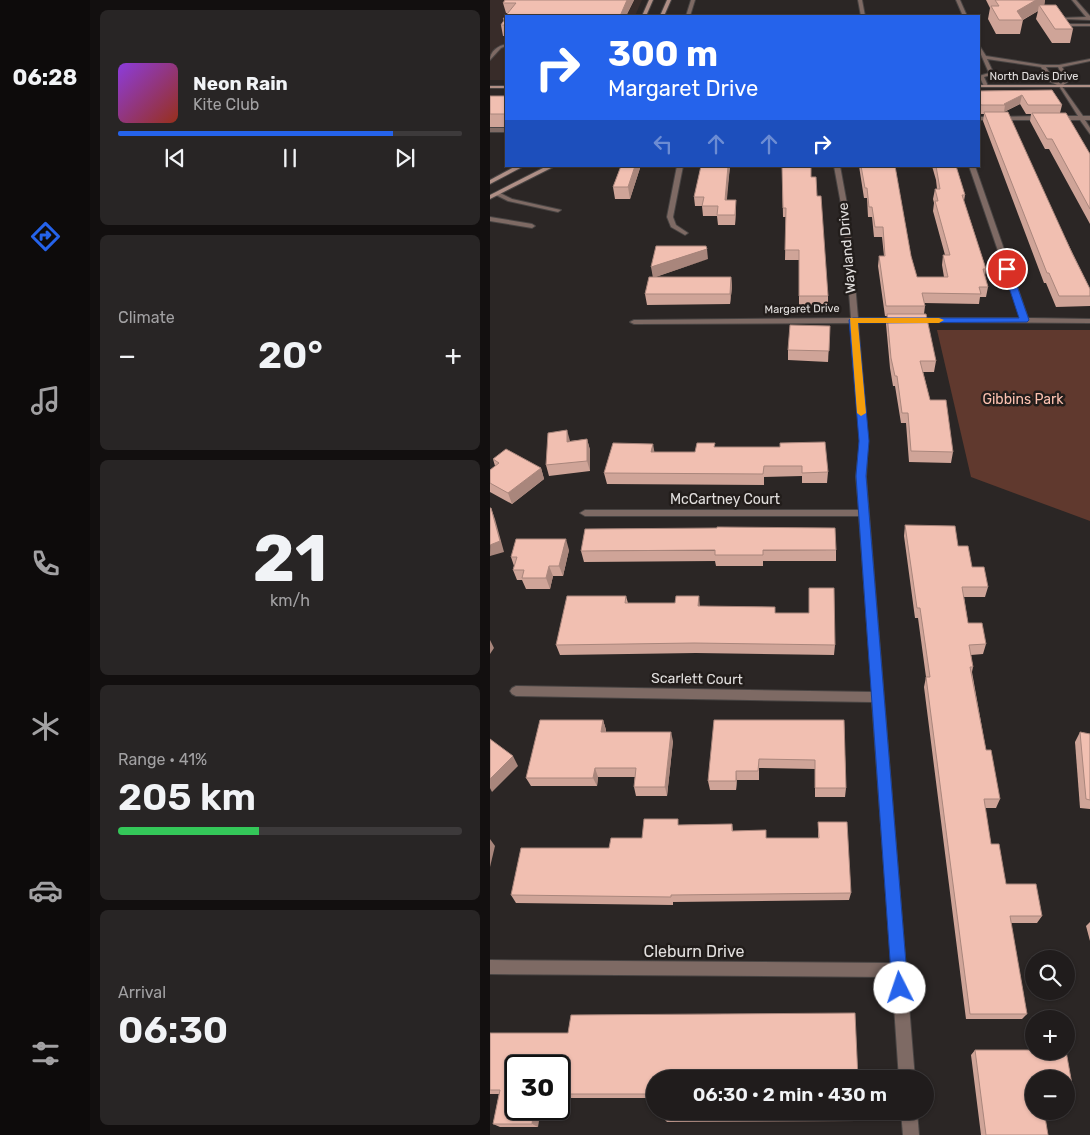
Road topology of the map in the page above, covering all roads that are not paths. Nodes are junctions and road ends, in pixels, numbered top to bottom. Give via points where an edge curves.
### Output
1 (651, 0) edge
2 (668, 0) edge
3 (693, 0) edge
4 (860, 0) edge
5 (958, 0) edge
6 (1074, 0) edge
7 (644, 15) edge
8 (662, 15) edge
9 (688, 15) edge
10 (863, 15) edge
11 (965, 15) edge
12 (1090, 18) edge
13 (1090, 26) edge
14 (505, 45) edge
15 (980, 48) edge
16 (984, 57) junction
17 (490, 59) edge
18 (1090, 60) edge
19 (1043, 66) junction
20 (1059, 66) junction
21 (980, 76) edge
22 (980, 86) edge
23 (986, 86) junction
24 (1090, 86) edge
25 (490, 87) edge
26 (505, 87) edge
27 (1063, 89) junction
28 (980, 91) edge
29 (1090, 92) edge
30 (980, 118) edge
31 (1081, 118) junction
32 (1090, 118) edge
33 (490, 130) edge
34 (505, 130) edge
35 (1090, 132) edge
36 (519, 167) edge
37 (550, 167) edge
38 (680, 167) edge
39 (837, 167) edge
40 (972, 167) edge
41 (490, 182) edge
42 (498, 194) junction
43 (490, 197) edge
44 (558, 210) dead end
45 (490, 219) edge
46 (532, 226) dead end
47 (685, 233) dead end
48 (853, 320) junction
49 (1024, 320) junction
50 (1090, 321) edge
51 (634, 322) dead end
52 (585, 513) dead end
53 (864, 513) junction
54 (516, 691) dead end
55 (878, 697) junction
56 (490, 967) edge
57 (899, 970) junction
58 (906, 1070) edge
59 (910, 1120) edge
60 (911, 1135) edge

1 - 7 street
2 - 8 street
3 - 9 street
4 - 10 street
5 - 11 street
6 - 12 street
12 - 13 street via 1061,18 1067,26
14 - 17 street
15 - 16 street
16 - 19 street
16 - 21 street via 992,74
18 - 20 street
19 - 20 street
19 - 27 street via 1051,80
20 - 27 street via 1068,80
21 - 23 street
22 - 23 street, North Davis Drive
23 - 27 street, North Davis Drive
24 - 27 street, North Davis Drive
25 - 26 street
27 - 28 street, North Davis Drive
27 - 29 street, North Davis Drive
27 - 31 street
30 - 31 street
31 - 32 street
31 - 35 street
33 - 34 street
36 - 41 street
37 - 42 street
38 - 47 street via 670,217 673,226
39 - 48 street, Wayland Drive via 846,215
40 - 49 street
42 - 43 street
42 - 44 street via 510,200
45 - 46 street
48 - 49 street, Margaret Drive
48 - 51 street, Margaret Drive
48 - 53 street, Wayland Drive via 864,441 861,476
49 - 50 street, Margaret Drive
52 - 53 street, McCartney Court
53 - 55 street, Wayland Drive
54 - 55 street, Scarlett Court
55 - 57 street, Wayland Drive
56 - 57 street, Cleburn Drive
57 - 58 street, Wayland Drive
59 - 60 street

